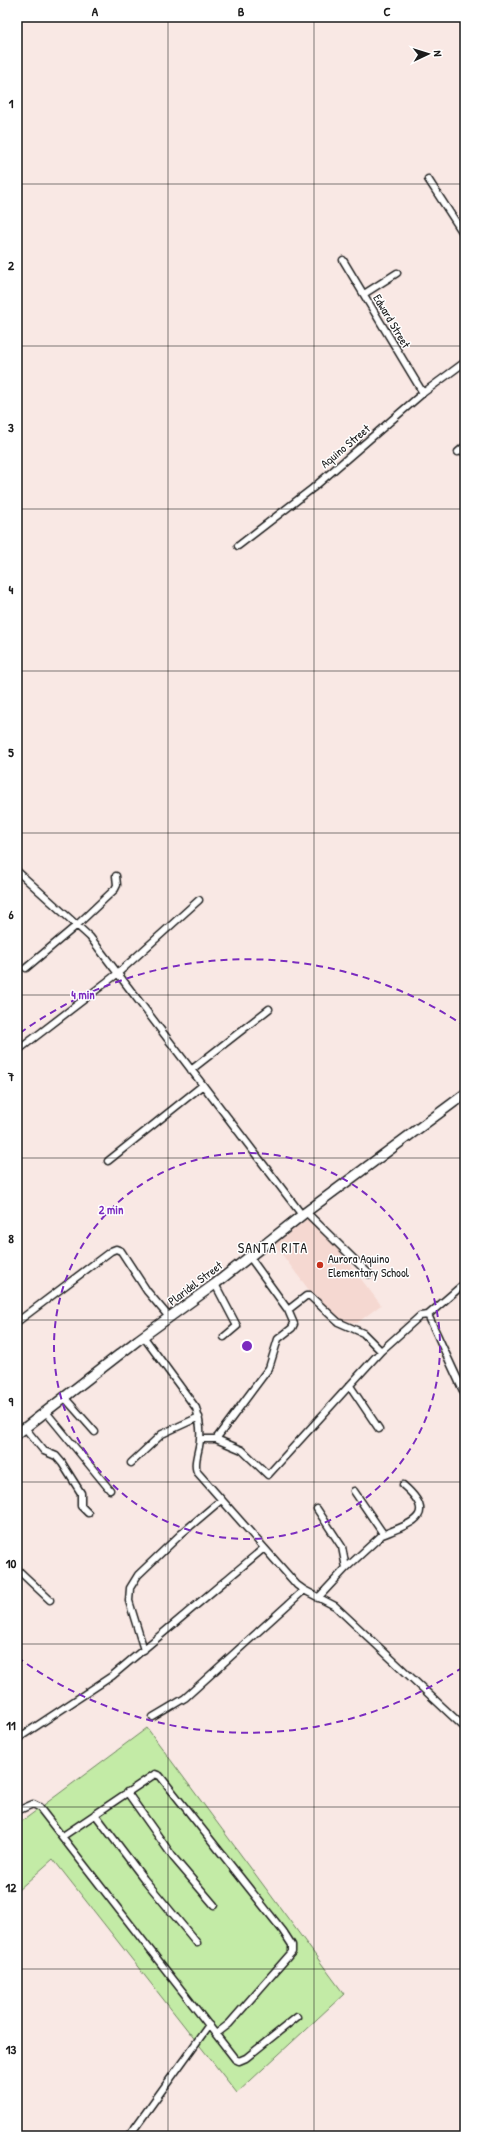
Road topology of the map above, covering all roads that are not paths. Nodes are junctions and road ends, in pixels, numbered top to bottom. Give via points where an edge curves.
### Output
1 (428, 180) dead end
2 (465, 236) edge
3 (343, 260) dead end
4 (397, 274) dead end
5 (364, 294) junction
6 (465, 362) edge
7 (423, 393) junction
8 (465, 446) edge
9 (458, 452) dead end
10 (238, 546) dead end
11 (17, 871) edge
12 (116, 876) dead end
13 (199, 900) dead end
14 (77, 925) junction
15 (26, 968) dead end
16 (117, 974) junction
17 (269, 1009) dead end
18 (17, 1051) edge
19 (191, 1070) junction
20 (203, 1085) junction
21 (465, 1094) edge
22 (108, 1161) dead end
23 (306, 1212) junction
24 (249, 1256) junction
25 (369, 1274) dead end
26 (465, 1283) edge
27 (215, 1284) junction
28 (288, 1310) junction
29 (428, 1316) junction
30 (169, 1317) junction
31 (17, 1322) edge
32 (143, 1336) junction
33 (224, 1337) dead end
34 (381, 1351) junction
35 (350, 1386) junction
36 (465, 1395) edge
37 (64, 1397) junction
38 (46, 1412) junction
39 (199, 1417) junction
40 (25, 1428) junction
41 (380, 1429) dead end
42 (95, 1432) dead end
43 (17, 1434) edge
44 (200, 1439) junction
45 (216, 1439) junction
46 (131, 1463) dead end
47 (403, 1485) dead end
48 (110, 1490) dead end
49 (354, 1491) dead end
50 (222, 1500) junction
51 (317, 1509) dead end
52 (88, 1513) dead end
53 (382, 1536) junction
54 (264, 1548) junction
55 (346, 1568) junction
56 (17, 1569) edge
57 (304, 1590) junction
58 (318, 1598) junction
59 (50, 1600) dead end
60 (144, 1650) junction
61 (153, 1717) dead end
62 (465, 1728) edge
63 (17, 1739) edge
64 (127, 1792) junction
65 (17, 1812) edge
66 (95, 1814) junction
67 (63, 1836) junction
68 (214, 1905) dead end
69 (197, 1943) dead end
70 (297, 2017) dead end
71 (209, 2025) junction
72 (216, 2034) junction
73 (129, 2136) edge

1 - 2 street
3 - 5 street, Edward Street
4 - 5 street
5 - 7 street, Edward Street
6 - 7 street, Aquino Street
7 - 10 street, Aquino Street via 313,488
8 - 9 street
11 - 14 street
12 - 14 street via 115,889
13 - 16 street
14 - 15 street
14 - 16 street via 90,937
16 - 18 street
16 - 19 street
17 - 19 street
19 - 20 street
20 - 22 street
20 - 23 street
21 - 23 street, Plaridel Street
23 - 24 street, Plaridel Street
23 - 25 street
24 - 27 street, Plaridel Street
24 - 28 street
26 - 29 street
27 - 30 street, Plaridel Street
27 - 33 street via 236,1326
28 - 34 street via 306,1296 310,1296 338,1322 363,1333
28 - 45 street via 294,1324 292,1328 278,1339 269,1368
29 - 34 street via 420,1316
29 - 36 street
30 - 31 street via 147,1291 121,1251 116,1250 111,1251
30 - 32 street, Plaridel Street
32 - 37 street, Plaridel Street
32 - 39 street via 191,1401
34 - 35 street
35 - 41 street
35 - 45 street via 268,1475 242,1450
37 - 38 street, Plaridel Street
37 - 42 street
38 - 40 street, Plaridel Street
38 - 48 street
39 - 44 street
39 - 46 street via 162,1434
40 - 43 street, Plaridel Street
40 - 52 street via 44,1451 62,1462 81,1493 81,1506
44 - 45 street
44 - 50 street via 196,1470
47 - 53 street via 416,1496 420,1507 418,1516 414,1522
49 - 53 street via 382,1532
50 - 54 street
50 - 60 street via 176,1539 138,1575 132,1584 129,1601
51 - 55 street via 342,1547
53 - 55 street
54 - 57 street
54 - 60 street
55 - 58 street
56 - 59 street
57 - 58 street
57 - 61 street via 185,1698
58 - 62 street via 335,1606
60 - 63 street via 112,1676
64 - 66 street
64 - 68 street via 173,1857
64 - 72 street via 155,1774 160,1776 283,1930 292,1945 292,1952 228,2024
65 - 67 street via 33,1804 39,1807
66 - 67 street
66 - 69 street
67 - 71 street
70 - 72 street via 239,2061
71 - 72 street
71 - 73 street

